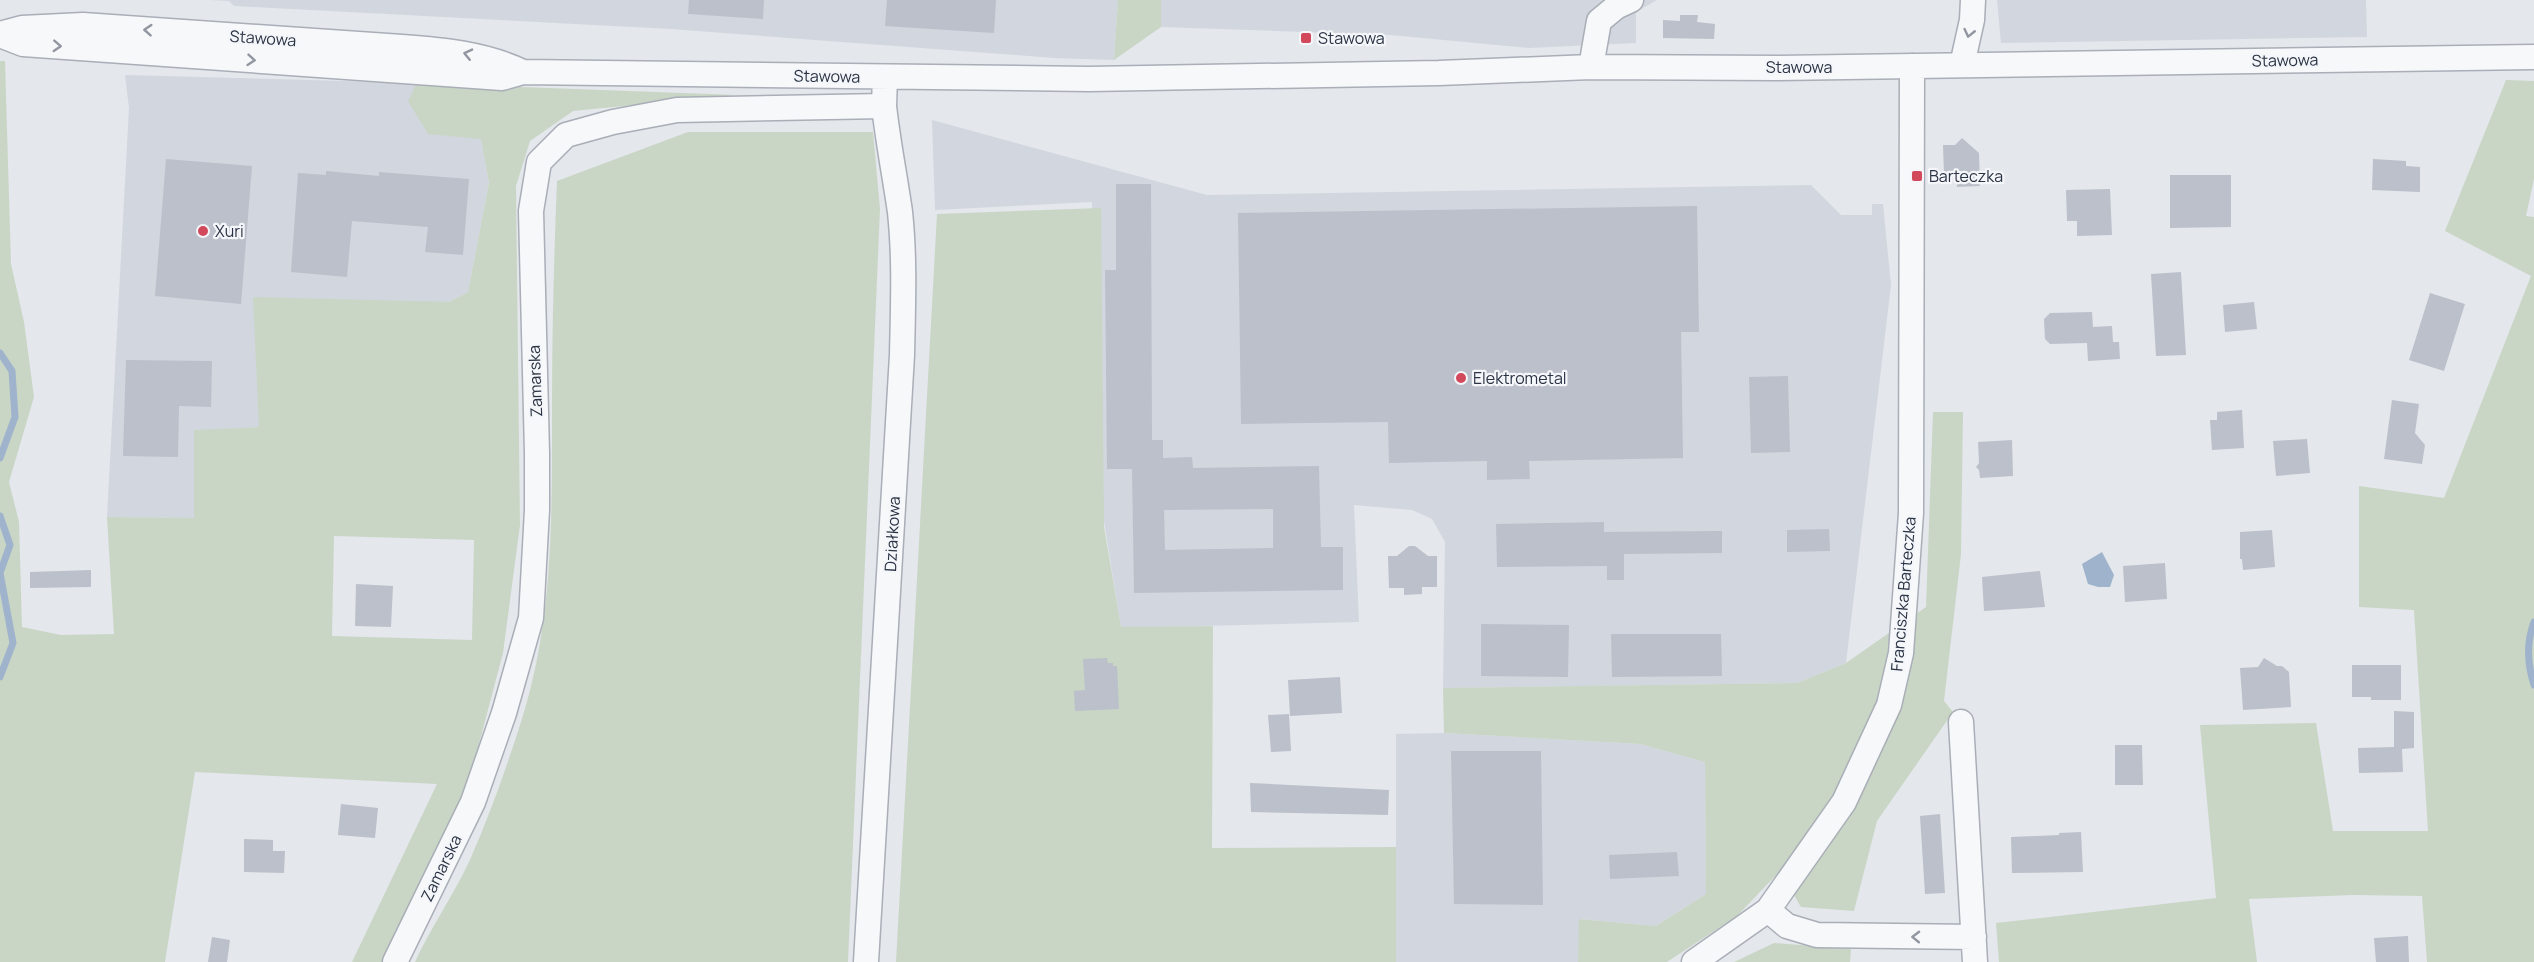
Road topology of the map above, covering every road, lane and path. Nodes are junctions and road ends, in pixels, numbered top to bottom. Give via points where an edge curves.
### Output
1 (1631, 0) edge
2 (1973, 0) edge
3 (0, 35) edge
4 (227, 35) junction
5 (151, 52) junction
6 (2534, 57) edge
7 (1962, 64) junction
8 (1912, 66) junction
9 (1591, 67) junction
10 (523, 72) junction
11 (885, 77) junction
12 (884, 106) junction
13 (1961, 722) dead end
14 (1768, 910) junction
15 (1974, 937) junction
16 (394, 962) edge
17 (866, 962) edge
18 (1694, 962) edge
19 (1975, 962) edge

1 - 9 street via 1599,21
2 -> 7 street
4 -> 3 street, Stawowa via 83,25 22,28
3 -> 5 street, Stawowa via 23,44
4 - 5 street
10 -> 4 street, Stawowa via 504,63 453,51
5 -> 10 street, Stawowa via 502,78
6 - 7 street, Stawowa
7 - 8 street, Stawowa
8 - 9 street, Stawowa
8 - 14 street, Franciszka Barteczka via 1911,513 1901,653 1889,705 1844,802
9 - 11 street, Stawowa via 1089,79
10 - 11 street, Stawowa
11 - 12 street
12 - 16 street, Zamarska via 677,110 566,135 539,162 531,211 537,464 531,618 473,802
12 - 17 street, Działkowa via 900,211 902,355
13 - 15 street
15 -> 14 street via 1817,935 1787,926
14 - 18 street, Franciszka Barteczka
15 - 19 street

